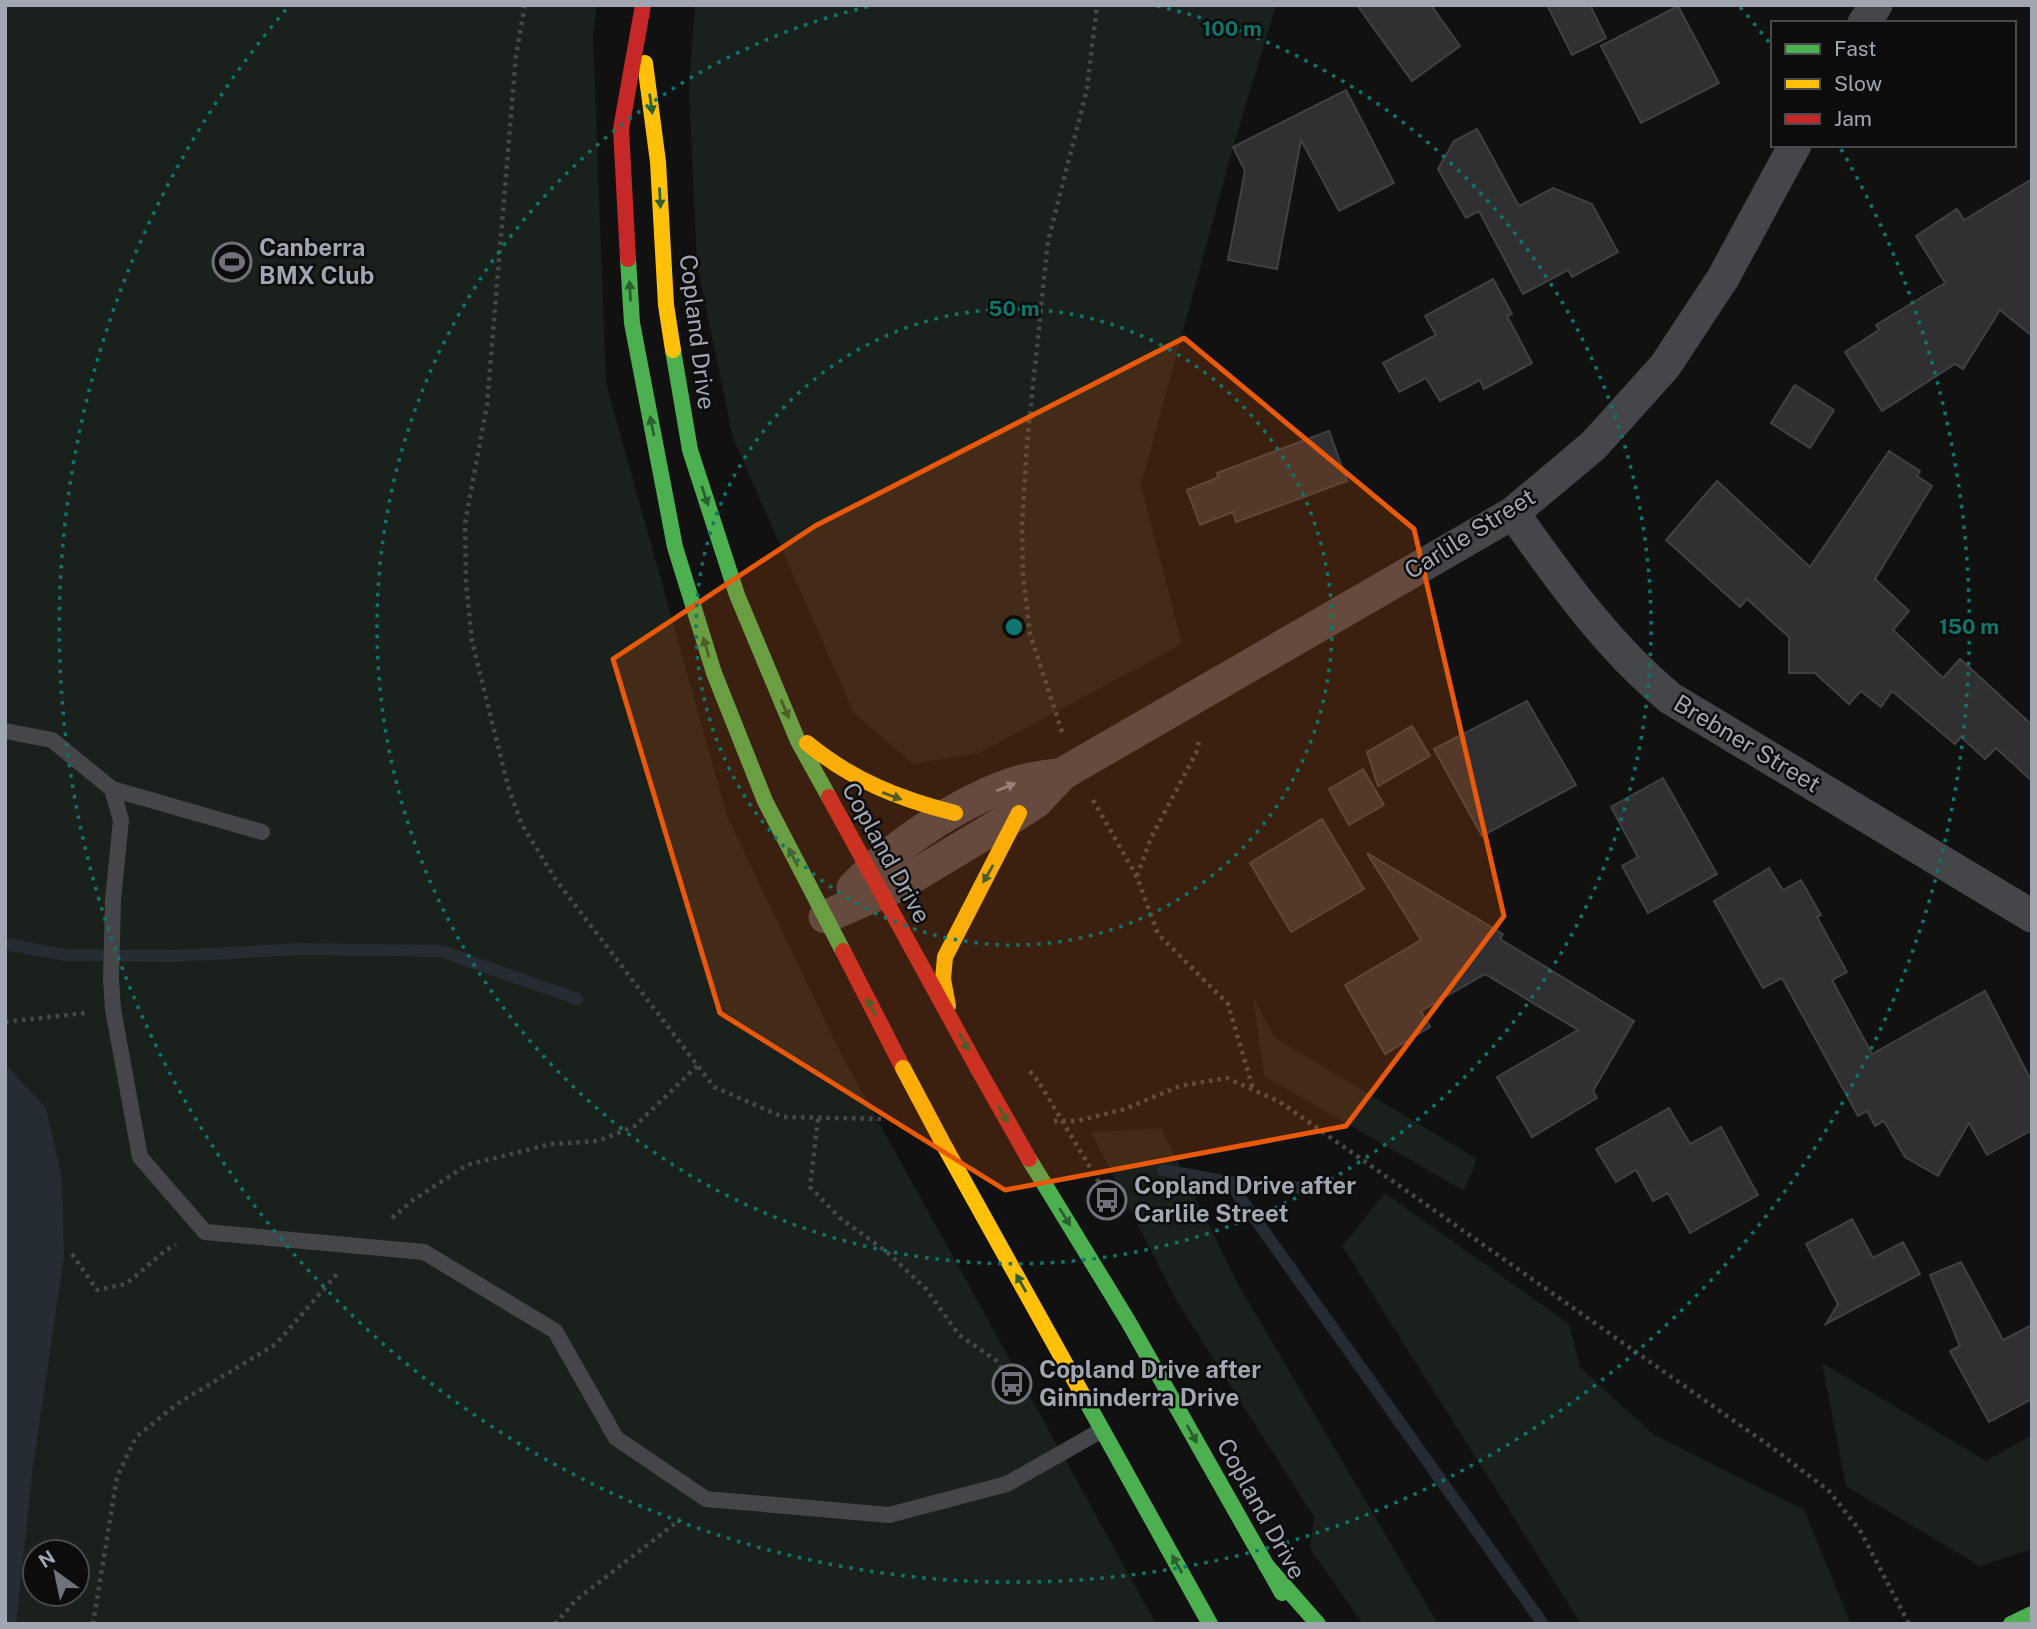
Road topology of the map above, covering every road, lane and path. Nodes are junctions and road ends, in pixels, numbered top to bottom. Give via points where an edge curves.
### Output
1 (643, 5) edge
2 (1097, 5) edge
3 (1876, 5) edge
4 (1865, 21) edge
5 (641, 29) junction
6 (621, 129) junction
7 (654, 130) junction
8 (1794, 147) edge
9 (1513, 513) junction
10 (1203, 727) dead end
11 (5, 731) edge
12 (795, 733) junction
13 (1068, 770) junction
14 (112, 789) junction
15 (955, 813) junction
16 (1019, 813) junction
17 (262, 832) dead end
18 (1137, 877) junction
19 (876, 881) junction
20 (2032, 916) edge
21 (825, 917) junction
22 (113, 1009) junction
23 (950, 1016) junction
24 (5, 1022) edge
25 (697, 1066) dead end
26 (1040, 1084) dead end
27 (1254, 1090) dead end
28 (818, 1119) dead end
29 (1103, 1189) dead end
30 (205, 1232) junction
31 (360, 1246) junction
32 (72, 1254) dead end
33 (1012, 1384) dead end
34 (1102, 1430) junction
35 (706, 1499) junction
36 (1266, 1565) junction
37 (2032, 1614) edge
38 (93, 1624) edge
39 (555, 1624) edge
40 (1210, 1624) edge
41 (1299, 1624) edge
42 (1318, 1624) edge
43 (2011, 1624) edge

1 - 5 main road, Copland Drive
2 - 13 path via 1087,89 1048,240 1022,525 1030,635
3 - 4 street
5 - 6 main road, Copland Drive
5 -> 7 main road, Copland Drive
6 - 7 main road
21 -> 6 main road, Copland Drive via 760,788 714,673 675,547 632,323
7 -> 12 main road, Copland Drive via 666,305 690,450 737,595
8 - 9 street, Carlile Street via 1723,278 1665,366 1594,445
9 - 13 street, Carlile Street
9 - 20 street, Brebner Street via 1573,598 1634,668 1670,698
10 - 18 path via 1196,752 1151,838
11 - 14 lane via 52,740
12 -> 15 main road via 862,785
12 - 19 main road, Copland Drive
15 -> 13 street, Carlile Street via 1009,785
13 - 16 street, Carlile Street
13 - 18 path
14 - 17 lane
14 - 22 lane via 121,820 113,900
15 - 19 street, Carlile Street via 887,854
16 - 19 street, Carlile Street
16 -> 23 main road via 945,957 943,979
18 - 27 path via 1158,934 1228,1003
19 - 21 street, Carlile Street
19 - 23 main road, Copland Drive
34 -> 21 main road, Copland Drive, bridge via 946,1149
22 - 24 path
22 - 30 lane via 140,1157
23 -> 36 main road, Copland Drive, bridge
25 - 31 path via 635,1126 598,1141 551,1144 467,1165 413,1200
26 - 29 path, bridge
28 - 33 path via 810,1187 926,1289 959,1335 997,1361
30 - 31 lane
30 - 32 path via 166,1250 126,1284 97,1290
31 - 35 lane via 424,1252 555,1331 616,1437
31 - 38 path via 276,1344 177,1404 136,1437 117,1477
34 - 35 lane via 1007,1484 889,1515
40 -> 34 main road, Copland Drive
35 - 39 path via 576,1600
36 - 41 main road, Copland Drive
36 - 42 main road
37 - 43 main road

